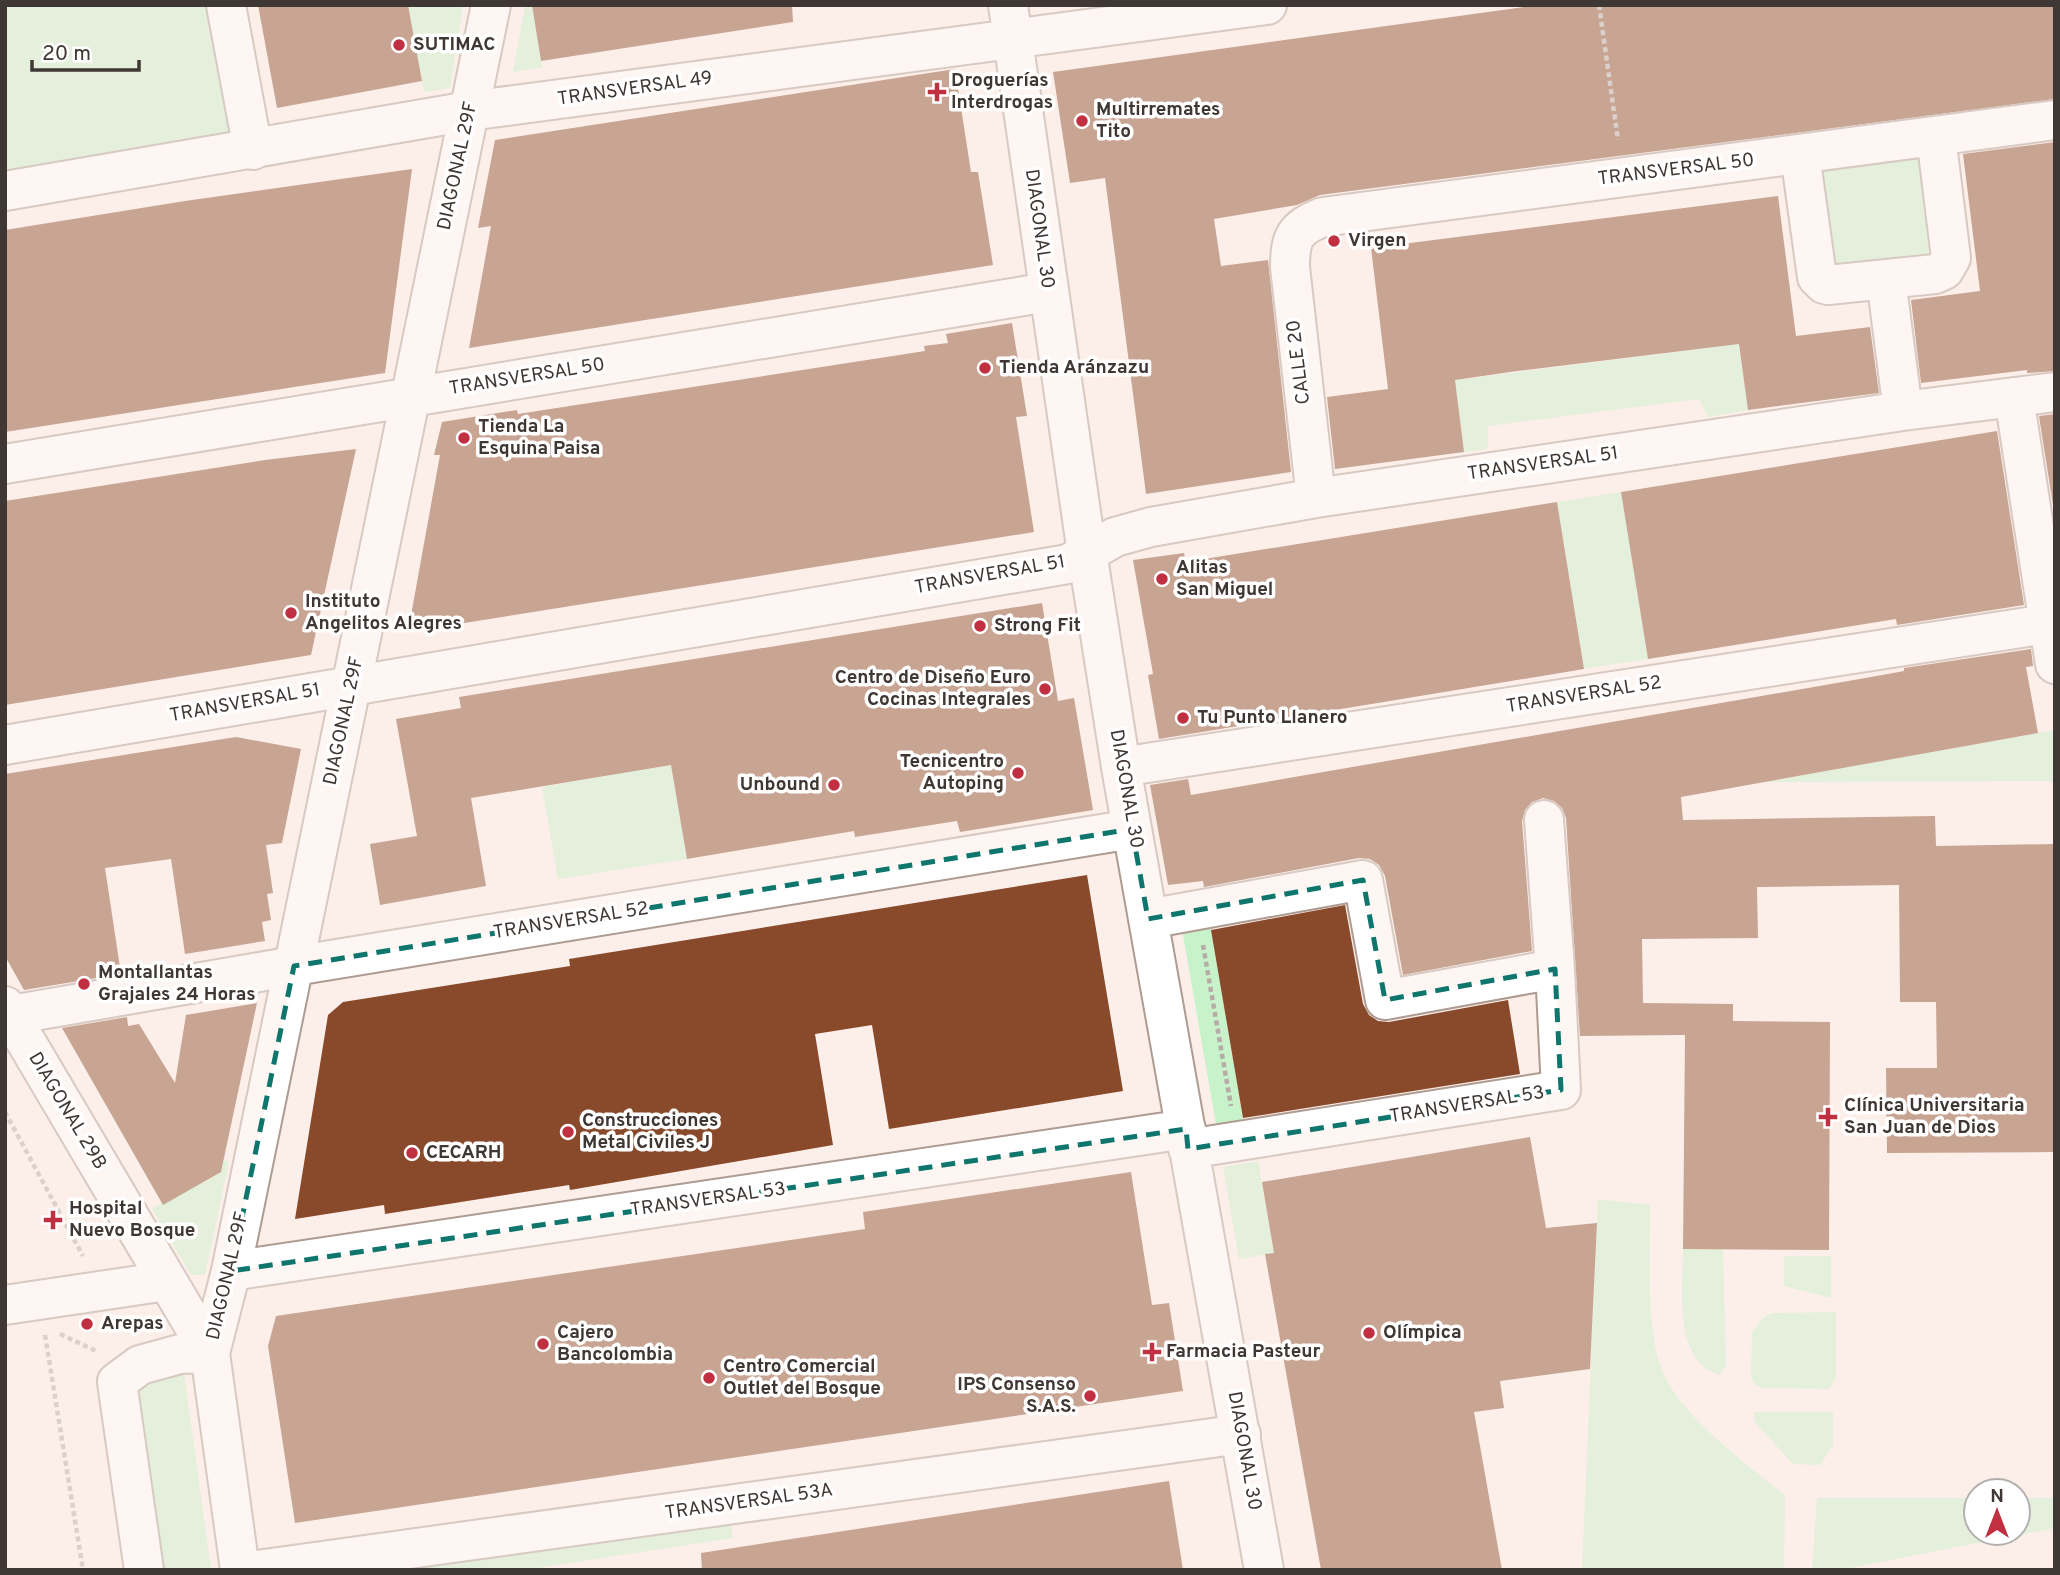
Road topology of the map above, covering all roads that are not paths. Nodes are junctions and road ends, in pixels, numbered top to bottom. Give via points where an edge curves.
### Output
1 (226, 5) edge
2 (491, 5) edge
3 (1267, 5) edge
4 (1010, 22) edge
5 (469, 111) junction
6 (2055, 120) edge
7 (1936, 136) junction
8 (253, 150) junction
9 (1800, 155) junction
10 (5, 191) edge
11 (1300, 228) joint
12 (1886, 279) junction
13 (1048, 292) junction
14 (2055, 392) edge
15 (410, 396) junction
16 (2014, 397) junction
17 (1903, 411) junction
18 (5, 464) edge
19 (1316, 498) junction
20 (1086, 552) junction
21 (2048, 624) junction
22 (2055, 664) edge
23 (351, 684) junction
24 (5, 745) edge
25 (1122, 767) junction
26 (1544, 820) dead end
27 (1132, 829) junction
28 (1148, 919) junction
29 (294, 967) junction
30 (1555, 969) junction
31 (8, 1011) edge
32 (1187, 1139) junction
33 (231, 1271) junction
34 (167, 1281) junction
35 (30, 1310) edge
36 (210, 1353) junction
37 (1241, 1434) junction
38 (144, 1570) edge
39 (240, 1570) edge
40 (257, 1570) edge
41 (1264, 1570) edge

1 - 8 street
2 - 5 street, DIAGONAL 29F
3 - 4 street, TRANSVERSAL 49
4 - 5 street, TRANSVERSAL 49
4 - 13 street, DIAGONAL 30
5 - 8 street, TRANSVERSAL 49
5 - 15 street, DIAGONAL 29F
6 - 7 street, TRANSVERSAL 50
7 - 9 street, TRANSVERSAL 50
7 - 12 street via 1949,264 1935,274
8 - 10 street, TRANSVERSAL 49
9 - 11 street, TRANSVERSAL 50 via 1323,217
9 - 12 street via 1817,276 1828,285
11 - 19 street, CALLE 20 via 1292,243 1290,267
12 - 17 street
13 - 15 street, TRANSVERSAL 50
13 - 20 street, DIAGONAL 30
14 - 16 street, TRANSVERSAL 51
15 - 18 street, TRANSVERSAL 50
15 - 23 street, DIAGONAL 29F
16 - 17 street, TRANSVERSAL 51
16 - 21 street
17 - 19 street, TRANSVERSAL 51
19 - 20 street, TRANSVERSAL 51 via 1151,527 1115,537
20 - 23 street, TRANSVERSAL 51 via 1068,564
20 - 25 street, DIAGONAL 30
21 - 22 street
21 - 25 street, TRANSVERSAL 52
23 - 24 street, TRANSVERSAL 51
23 - 29 street, DIAGONAL 29F
25 - 27 street, DIAGONAL 30
26 - 30 street, TRANSVERSAL 53
27 - 28 street, DIAGONAL 30
27 - 29 street, TRANSVERSAL 52
28 - 30 street via 1363,880 1385,1000
28 - 32 street, DIAGONAL 30
29 - 31 street, TRANSVERSAL 52
29 - 33 street, DIAGONAL 29F
30 - 32 street, TRANSVERSAL 53 via 1561,1090 1237,1140
31 - 34 street, DIAGONAL 29B
32 - 33 street, TRANSVERSAL 53
32 - 37 street, DIAGONAL 30
33 - 36 street, DIAGONAL 29F
34 - 35 street via 102,1290
34 - 36 street, DIAGONAL 29B
36 - 38 street via 180,1354 140,1365 117,1382
36 - 39 street, DIAGONAL 29B
37 - 40 street, TRANSVERSAL 53A
37 - 41 street, DIAGONAL 30

